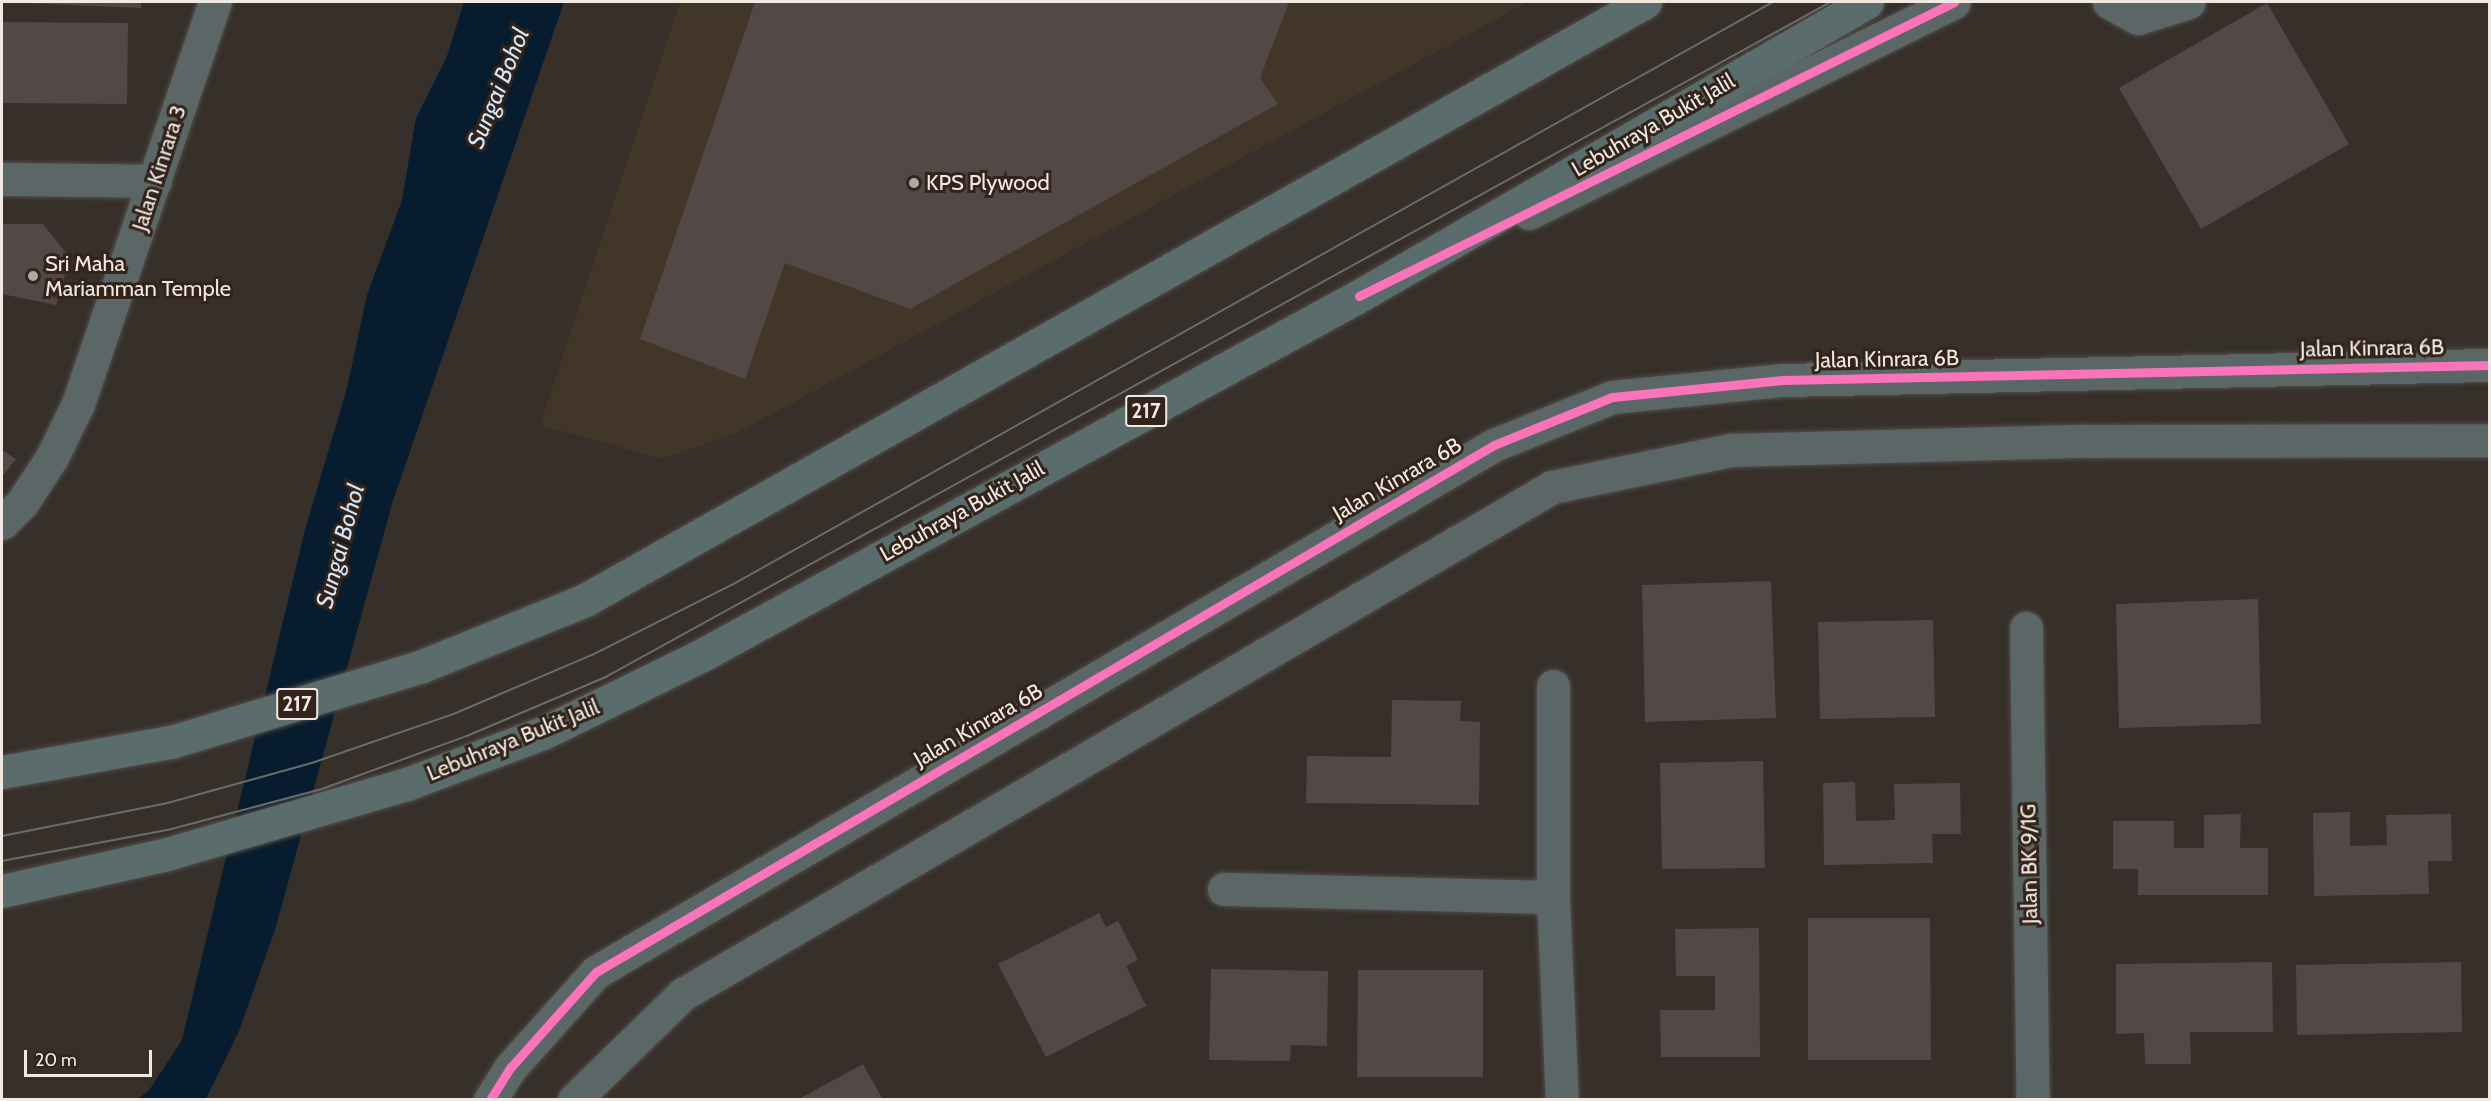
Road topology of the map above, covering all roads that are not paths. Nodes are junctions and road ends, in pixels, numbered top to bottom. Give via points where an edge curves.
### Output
1 (215, 2) edge
2 (1645, 2) edge
3 (1867, 2) edge
4 (1954, 2) edge
5 (2109, 2) edge
6 (2189, 2) edge
7 (2, 179) edge
8 (154, 181) junction
9 (1359, 296) junction
10 (2490, 364) edge
11 (2490, 440) edge
12 (2, 523) edge
13 (2026, 628) dead end
14 (1553, 686) dead end
15 (2, 772) edge
16 (1224, 889) dead end
17 (2, 891) edge
18 (1553, 897) junction
19 (490, 1100) edge
20 (574, 1100) edge
21 (1562, 1100) edge
22 (2033, 1100) edge

1 - 8 street, Jalan Kinrara 3
2 - 15 highway, 217 via 585,600 422,666 171,742
3 - 9 highway, Lebuhraya Bukit Jalil / 217
4 - 9 street
5 - 6 street via 2138,18
7 - 8 street
8 - 12 street, Jalan Kinrara 3 via 78,404 52,457 22,503
9 - 17 highway, Lebuhraya Bukit Jalil / 217 via 704,654 543,733 407,784 167,854
10 - 19 street, Jalan Kinrara 6B via 1783,380 1612,397 1494,445 596,972 511,1067
11 - 20 street via 2085,441 1730,450 1552,487 683,994
13 - 22 street, Jalan BK 9/1G
14 - 18 street
16 - 18 street
18 - 21 street

